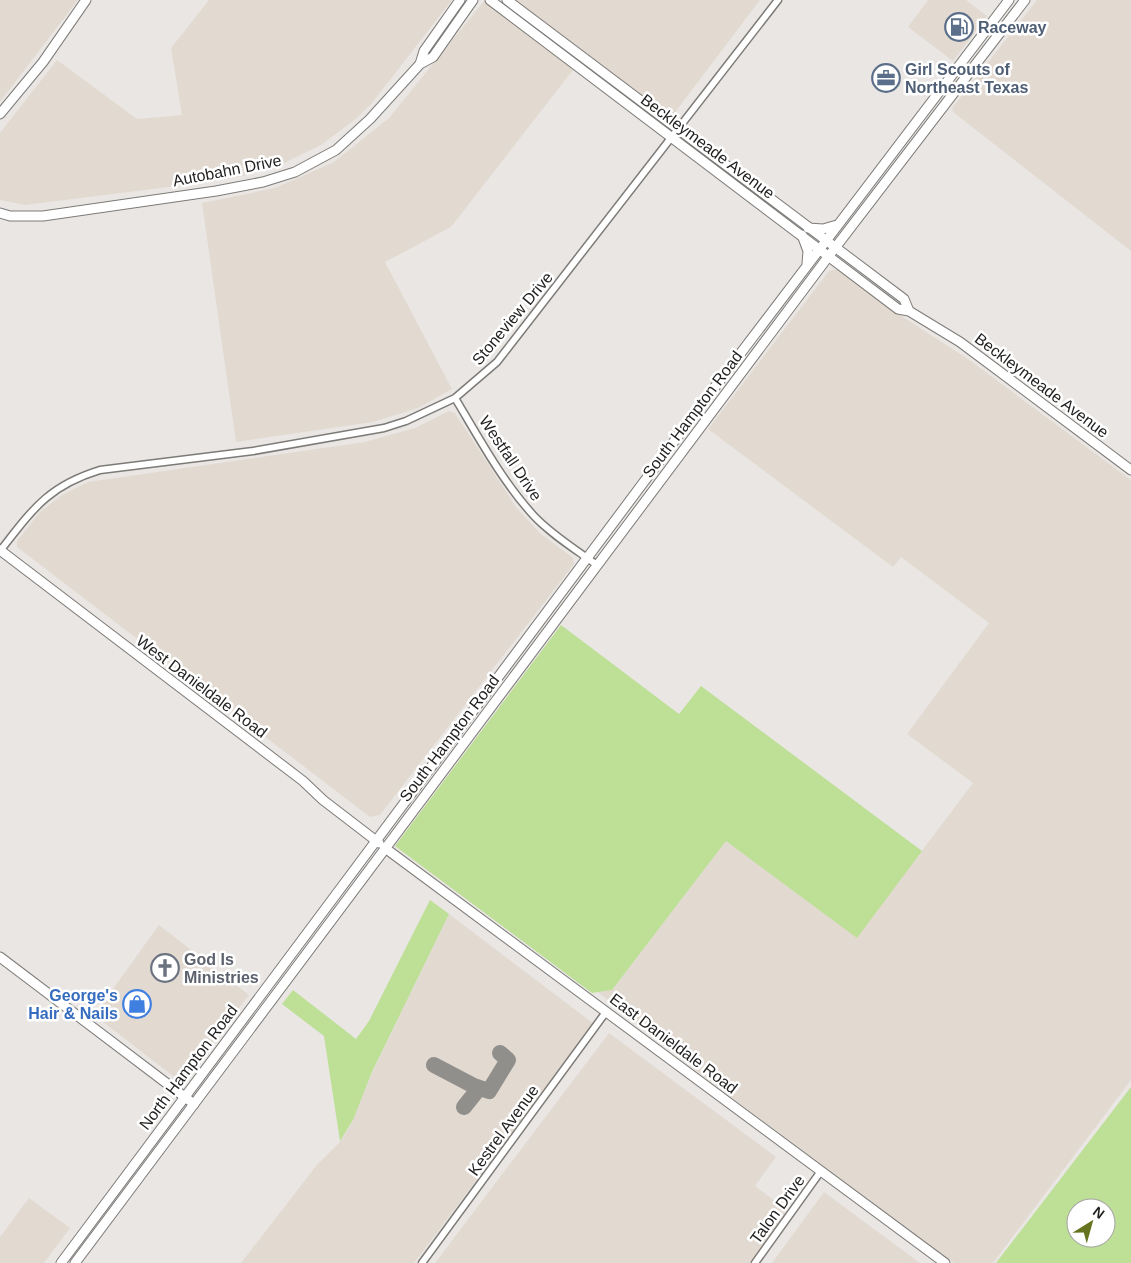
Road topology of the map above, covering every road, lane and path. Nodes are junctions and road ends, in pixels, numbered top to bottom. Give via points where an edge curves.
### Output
1 (86, 0) edge
2 (460, 0) edge
3 (473, 0) edge
4 (490, 0) edge
5 (507, 0) edge
6 (778, 0) edge
7 (1009, 0) edge
8 (1025, 0) edge
9 (996, 16) junction
10 (1007, 24) junction
11 (580, 55) junction
12 (420, 64) junction
13 (574, 64) junction
14 (0, 114) edge
15 (914, 125) junction
16 (677, 128) junction
17 (923, 133) junction
18 (670, 137) junction
19 (0, 213) edge
20 (837, 225) junction
21 (805, 232) junction
22 (825, 241) junction
23 (834, 248) junction
24 (819, 249) junction
25 (828, 256) junction
26 (807, 265) junction
27 (909, 311) junction
28 (455, 398) junction
29 (1131, 470) edge
30 (0, 551) edge
31 (587, 558) junction
32 (597, 565) junction
33 (483, 696) junction
34 (493, 704) junction
35 (375, 840) junction
36 (385, 848) junction
37 (291, 953) junction
38 (0, 957) edge
39 (300, 961) junction
40 (606, 1012) junction
41 (234, 1030) junction
42 (243, 1038) junction
43 (184, 1098) junction
44 (194, 1104) junction
45 (821, 1171) junction
46 (61, 1263) edge
47 (75, 1263) edge
48 (422, 1263) edge
49 (755, 1263) edge
50 (945, 1263) edge

1 - 14 main road via 43,62
2 - 12 main road, Autobahn Drive via 424,51
3 - 12 main road, Autobahn Drive via 432,57
4 - 13 main road, Beckleymeade Avenue
5 - 11 main road, Beckleymeade Avenue
6 - 16 street, Stoneview Drive
7 - 9 main road, South Hampton Road
8 - 10 main road, South Hampton Road
9 - 10 main road
9 - 15 main road, South Hampton Road
10 - 17 main road, South Hampton Road
11 - 13 main road
11 - 16 main road, Beckleymeade Avenue
12 - 19 main road, Autobahn Drive via 370,119 336,150 295,172 216,191 43,216
13 - 18 main road, Beckleymeade Avenue
15 - 17 main road
15 - 20 main road, South Hampton Road
16 - 18 street, Stoneview Drive
16 - 21 main road, Beckleymeade Avenue
17 - 23 main road, South Hampton Road
18 - 21 main road, Beckleymeade Avenue
18 - 28 street, Stoneview Drive via 497,362
20 - 21 main road
20 - 22 main road, South Hampton Road
21 - 22 main road, Beckleymeade Avenue
21 - 24 main road, Beckleymeade Avenue
21 - 26 main road
22 - 23 main road, Beckleymeade Avenue
22 - 24 main road, South Hampton Road
23 - 25 main road, South Hampton Road
23 - 27 main road, Beckleymeade Avenue via 904,299
24 - 25 main road, Beckleymeade Avenue
24 - 26 main road, South Hampton Road
25 - 27 main road, Beckleymeade Avenue via 898,309
25 - 32 main road, South Hampton Road
26 - 31 main road, South Hampton Road
27 - 29 main road, Beckleymeade Avenue via 960,342
28 - 30 street, Stoneview Drive via 406,422 347,436 100,470 81,476 56,488 41,501
28 - 31 street, Westfall Drive via 519,498 555,535
30 - 35 main road, West Danieldale Road via 303,781
31 - 32 street, Westfall Drive
31 - 33 main road, South Hampton Road
32 - 34 main road, South Hampton Road
33 - 34 main road
33 - 35 main road, South Hampton Road
34 - 36 main road, South Hampton Road
35 - 36 main road, West Danieldale Road
35 - 37 main road, North Hampton Road
36 - 39 main road, North Hampton Road
36 - 40 main road, East Danieldale Road
37 - 39 main road
37 - 41 main road, North Hampton Road
38 - 43 main road
39 - 42 main road, North Hampton Road
40 - 45 main road, East Danieldale Road
40 - 48 street, Kestrel Avenue
41 - 42 main road
41 - 43 main road, North Hampton Road
42 - 44 main road, North Hampton Road
43 - 44 main road
43 - 46 main road, North Hampton Road
44 - 47 main road, North Hampton Road
45 - 49 street, Talon Drive
45 - 50 main road, East Danieldale Road

